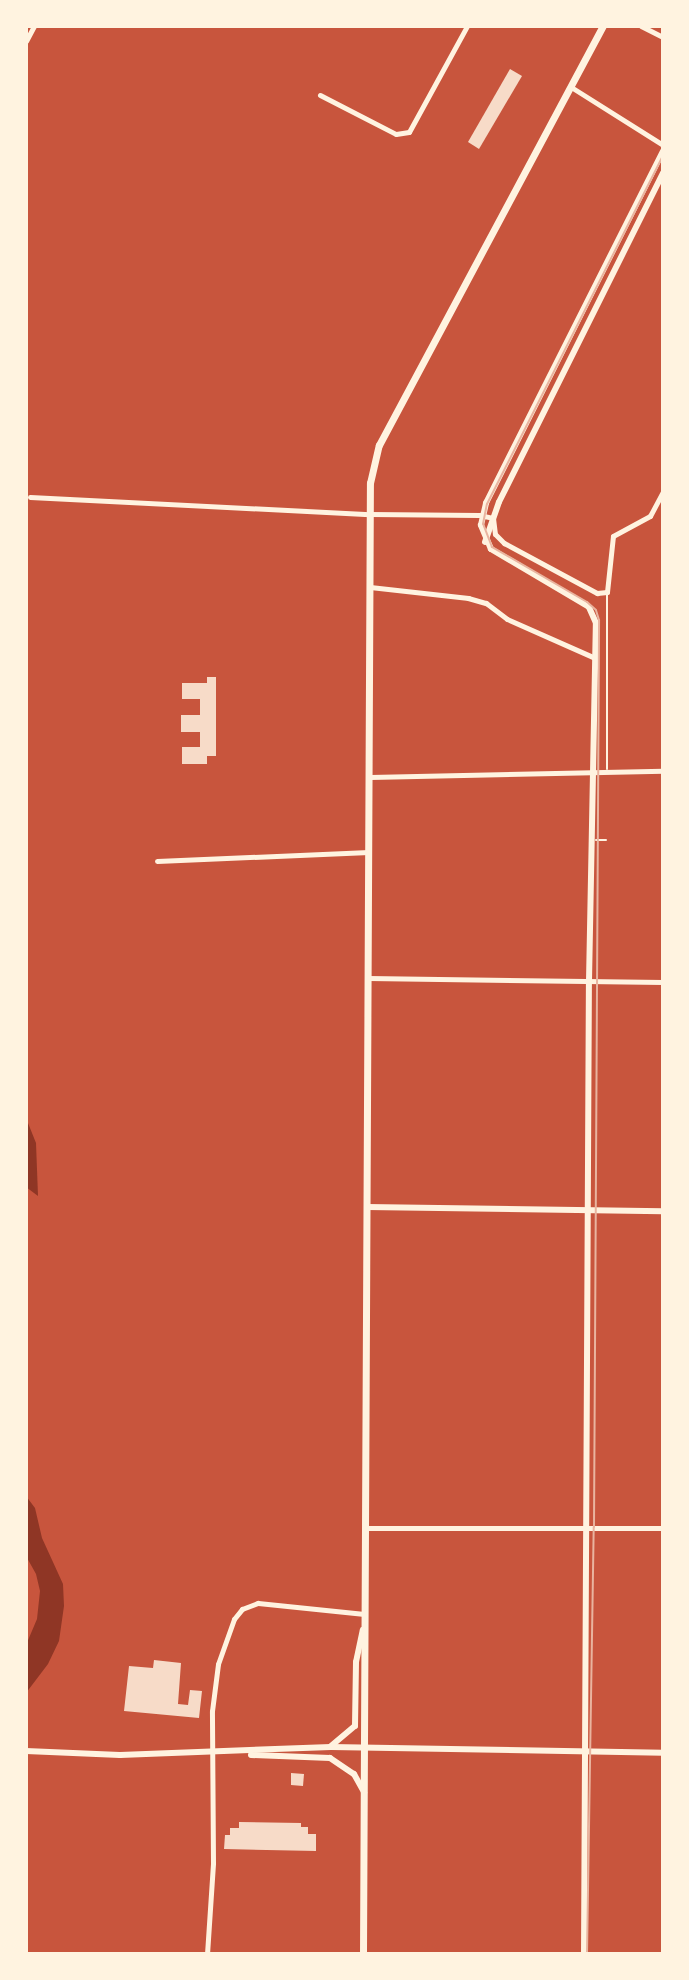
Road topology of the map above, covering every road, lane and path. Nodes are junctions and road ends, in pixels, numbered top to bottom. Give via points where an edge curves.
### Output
1 (34, 26) edge
2 (467, 26) edge
3 (603, 26) edge
4 (641, 26) edge
5 (663, 37) edge
6 (26, 41) edge
7 (571, 87) junction
8 (320, 95) dead end
9 (663, 145) edge
10 (663, 151) edge
11 (663, 173) edge
12 (663, 492) edge
13 (30, 497) dead end
14 (370, 514) junction
15 (482, 515) junction
16 (493, 518) junction
17 (485, 542) junction
18 (370, 587) junction
19 (607, 592) junction
20 (595, 658) junction
21 (591, 771) junction
22 (607, 771) junction
23 (663, 771) edge
24 (370, 777) junction
25 (591, 840) junction
26 (606, 840) dead end
27 (370, 852) junction
28 (157, 861) dead end
29 (368, 978) junction
30 (589, 981) junction
31 (663, 982) edge
32 (367, 1207) junction
33 (589, 1209) junction
34 (663, 1211) edge
35 (586, 1526) junction
36 (366, 1528) junction
37 (663, 1528) edge
38 (365, 1615) junction
39 (331, 1747) junction
40 (366, 1749) junction
41 (26, 1751) edge
42 (584, 1751) junction
43 (212, 1753) junction
44 (663, 1753) edge
45 (365, 1795) junction
46 (207, 1954) edge
47 (363, 1954) edge
48 (584, 1954) edge

1 - 6 street
2 - 8 street via 409,132 396,134
3 - 7 main road
4 - 5 street
7 - 9 street
7 - 14 main road via 379,445
10 - 15 street
11 - 16 street
12 - 19 street via 650,516 613,536
13 - 14 street
14 - 15 street
14 - 18 main road
15 - 16 street
15 - 17 street
16 - 17 street
16 - 19 street via 495,534 504,543 589,592
17 - 20 street via 589,607
18 - 20 street via 486,603 507,619
18 - 24 main road
19 - 22 lane
20 - 21 street
21 - 22 street
21 - 24 street
21 - 25 street
22 - 23 street
24 - 27 main road
25 - 26 lane
25 - 30 street
27 - 28 street
27 - 29 main road
29 - 30 street
29 - 32 main road
30 - 31 street
30 - 33 street
32 - 33 street
32 - 36 main road
33 - 34 street
33 - 35 street
35 - 36 street
35 - 37 street
35 - 42 street
36 - 38 main road
38 - 39 street via 356,1662 355,1726
38 - 40 main road
38 - 43 street via 269,1603 242,1609 218,1664
39 - 40 street
39 - 43 street
40 - 42 street
40 - 45 main road
41 - 43 street
42 - 44 street
42 - 48 street
43 - 45 street via 330,1758 354,1774
43 - 46 street
45 - 47 main road

